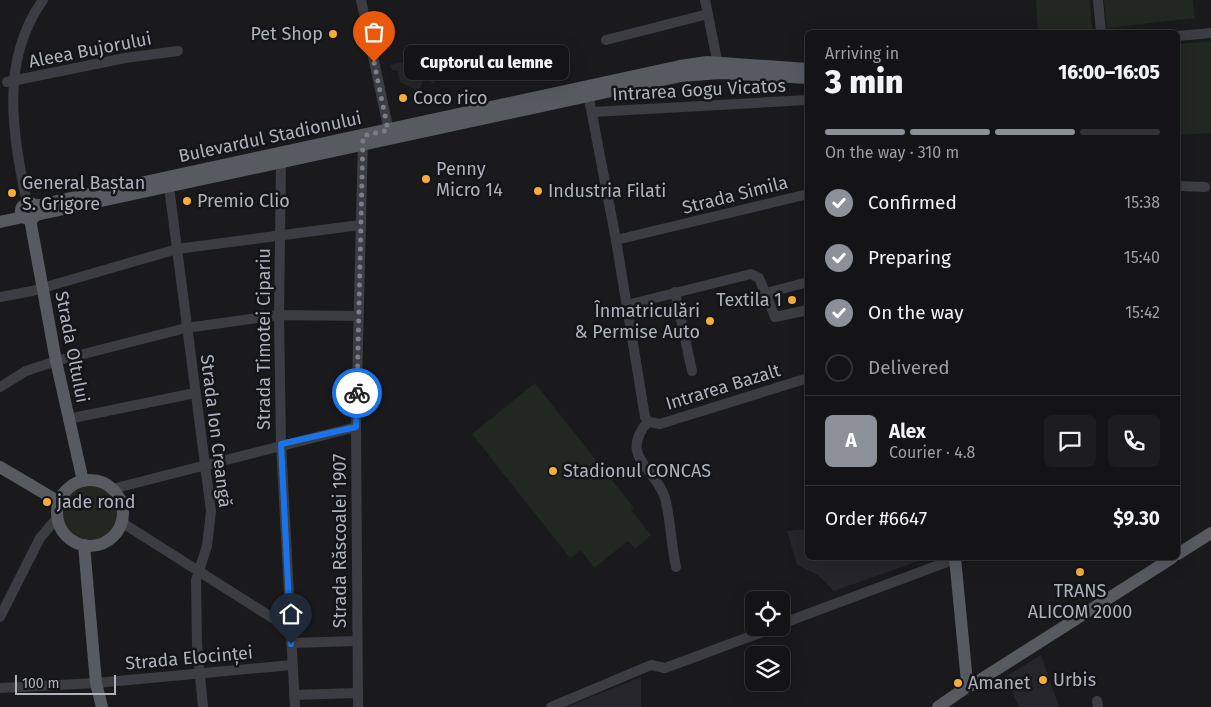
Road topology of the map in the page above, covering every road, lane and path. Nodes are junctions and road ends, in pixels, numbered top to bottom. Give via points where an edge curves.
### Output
1 (43, 0) edge
2 (361, 0) edge
3 (705, 0) edge
4 (1098, 0) edge
5 (708, 14) junction
6 (1101, 30) edge
7 (1211, 33) edge
8 (1180, 36) edge
9 (606, 40) dead end
10 (178, 51) dead end
11 (719, 68) junction
12 (805, 69) edge
13 (805, 78) edge
14 (8, 82) junction
15 (588, 92) junction
16 (805, 100) edge
17 (592, 112) junction
18 (389, 135) junction
19 (363, 140) junction
20 (281, 163) junction
21 (1180, 186) edge
22 (169, 187) junction
23 (1205, 187) dead end
24 (805, 195) edge
25 (29, 211) junction
26 (0, 214) edge
27 (0, 222) edge
28 (360, 225) junction
29 (280, 234) junction
30 (616, 240) junction
31 (176, 249) junction
32 (805, 283) edge
33 (43, 287) junction
34 (675, 292) junction
35 (766, 293) junction
36 (0, 297) edge
37 (627, 305) junction
38 (805, 311) edge
39 (279, 315) junction
40 (358, 316) junction
41 (186, 328) junction
42 (56, 361) junction
43 (692, 371) dead end
44 (805, 379) edge
45 (0, 387) edge
46 (195, 393) junction
47 (68, 419) junction
48 (648, 422) junction
49 (356, 427) junction
50 (281, 444) junction
51 (205, 465) junction
52 (0, 467) edge
53 (83, 481) junction
54 (112, 489) junction
55 (59, 502) junction
56 (57, 518) junction
57 (121, 522) junction
58 (1211, 533) edge
59 (84, 545) junction
60 (1180, 553) edge
61 (950, 560) edge
62 (955, 560) edge
63 (1169, 560) edge
64 (676, 567) dead end
65 (198, 571) junction
66 (3, 602) edge
67 (0, 618) edge
68 (790, 621) edge
69 (290, 630) junction
70 (751, 636) edge
71 (356, 641) junction
72 (291, 644) junction
73 (292, 665) junction
74 (199, 672) junction
75 (96, 683) junction
76 (968, 685) junction
77 (0, 688) edge
78 (358, 692) junction
79 (294, 695) junction
80 (940, 706) edge
81 (102, 707) edge
82 (203, 707) edge
83 (294, 707) edge
84 (358, 707) edge
85 (551, 707) edge

1 - 14 street via 26,22 16,43
2 - 18 street
3 - 5 street
4 - 6 street
5 - 9 street
5 - 11 street
7 - 8 street
10 - 14 street, Aleea Bujorului via 125,58
11 - 12 main road, Bulevardul Stadionului
11 - 13 main road, Bulevardul Stadionului
11 - 15 main road, Bulevardul Stadionului via 680,66
14 - 25 street via 11,124
15 - 17 street, Intrarea Gogu Vicatos
15 - 18 main road, Bulevardul Stadionului
16 - 17 street, Intrarea Gogu Vicatos
17 - 30 street, Intrarea Gogu Vicatos
18 - 19 main road, Bulevardul Stadionului
19 - 20 main road, Bulevardul Stadionului
19 - 25 main road, Bulevardul Stadionului
19 - 28 street, Strada Răscoalei 1907
20 - 22 main road, Bulevardul Stadionului
20 - 29 street, Strada Timotei Cipariu
21 - 23 street
22 - 25 main road, Bulevardul Stadionului
22 - 31 street, Strada Ion Creangă
24 - 30 street, Strada Simila
25 - 26 main road, Bulevardul Stadionului
25 - 27 main road, Bulevardul Stadionului
25 - 33 main road, Strada Oltului
28 - 29 street
28 - 40 street, Strada Răscoalei 1907
29 - 31 street
29 - 39 street, Strada Timotei Cipariu
30 - 37 street
31 - 33 street
31 - 41 street, Strada Ion Creangă
32 - 35 street
33 - 36 street
33 - 42 main road, Strada Oltului
34 - 35 street via 751,274 758,276
34 - 37 street
34 - 43 street
35 - 38 street via 774,317
37 - 48 street
39 - 40 street
39 - 41 street
39 - 50 street, Strada Timotei Cipariu
40 - 49 street, Strada Răscoalei 1907
41 - 42 street
41 - 46 street, Strada Ion Creangă
42 - 45 street via 26,371
42 - 47 main road, Strada Oltului
44 - 48 street, Intrarea Bazalt via 660,424
46 - 47 street
46 - 51 street, Strada Ion Creangă
47 - 53 main road, Strada Oltului
48 - 64 street via 636,440 637,455 664,496
49 - 50 street
49 - 71 street, Strada Răscoalei 1907
50 - 51 street
50 - 69 street, Strada Timotei Cipariu
51 - 54 street
51 - 65 street, Strada Ion Creangă via 210,524
52 - 55 main road
53 - 54 main road via 102,482
53 - 55 main road via 69,488
54 - 57 main road via 120,501
55 - 56 main road
56 - 59 main road via 62,531
56 - 66 street via 40,538
57 - 59 main road via 108,540 93,546
57 - 65 street
58 - 60 main road
59 - 75 main road
61 - 68 street
62 - 76 main road
63 - 76 main road
65 - 69 street
65 - 74 street, Strada Ion Creangă
66 - 67 street
69 - 72 street, Strada Timotei Cipariu
70 - 85 street via 665,668 652,666
71 - 72 street
71 - 78 street, Strada Răscoalei 1907
72 - 73 street, Strada Timotei Cipariu
73 - 74 street, Strada Elocinței
73 - 79 street, Strada Timotei Cipariu
74 - 75 street, Strada Elocinței
74 - 82 street, Strada Ion Creangă
75 - 77 street, Strada Elocinței
75 - 81 main road
76 - 80 main road
78 - 79 street
78 - 84 street, Strada Răscoalei 1907
79 - 83 street, Strada Timotei Cipariu

